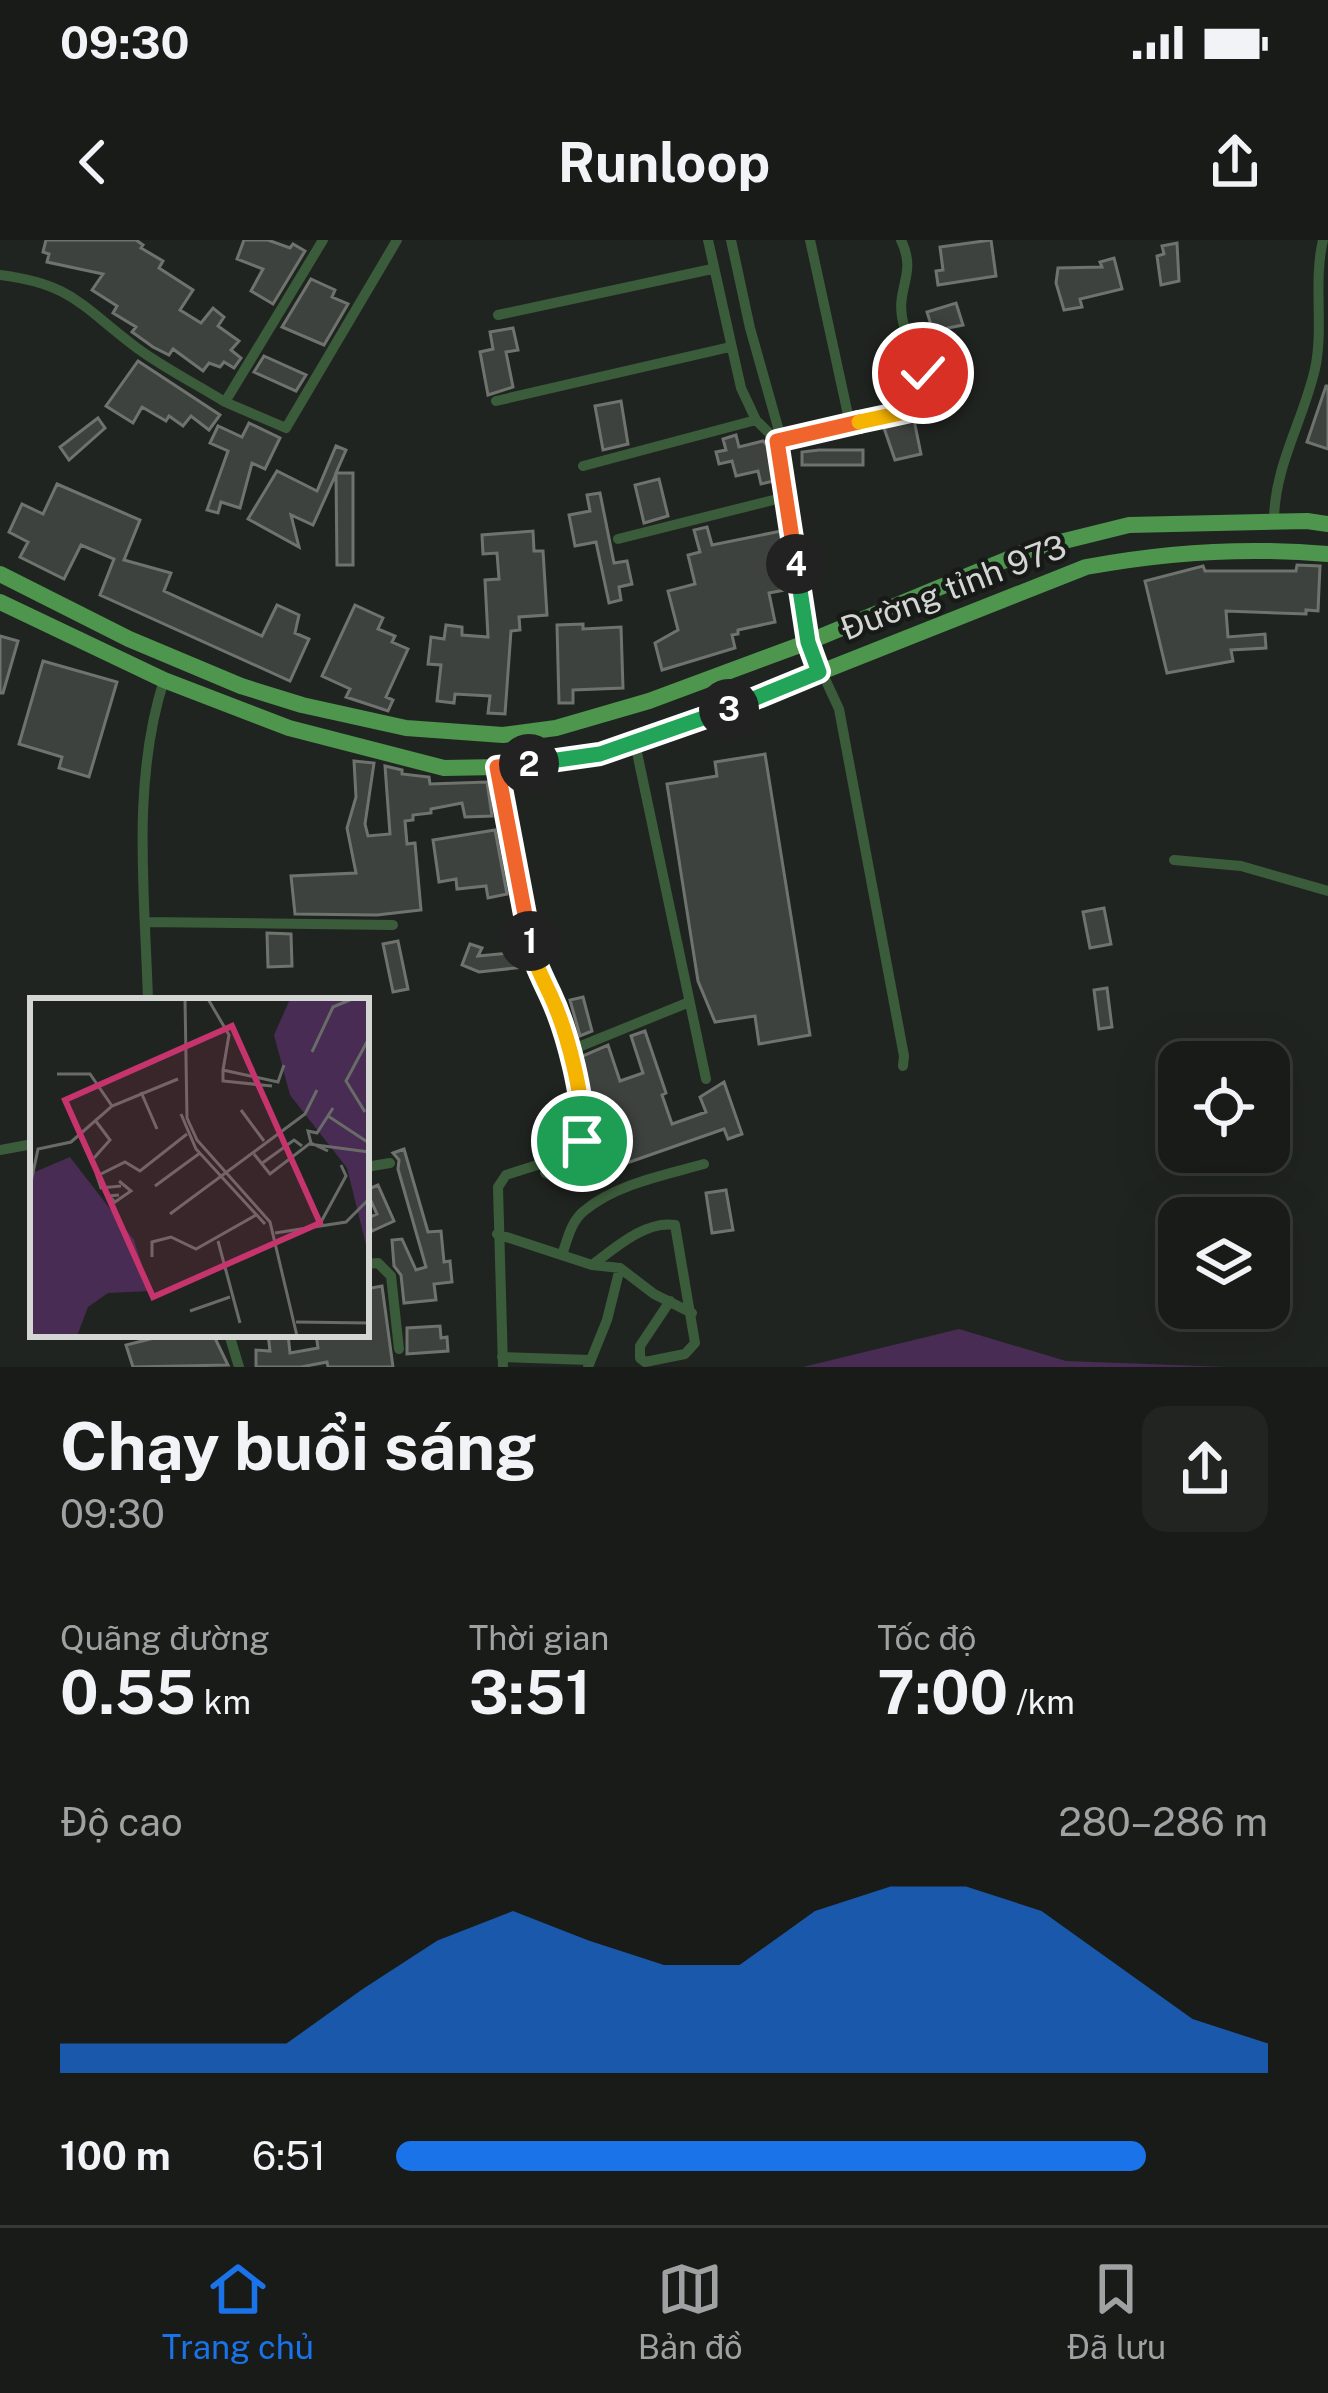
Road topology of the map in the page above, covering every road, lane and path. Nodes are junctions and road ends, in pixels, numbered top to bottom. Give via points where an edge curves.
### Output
1 (322, 240) edge
2 (398, 240) edge
3 (708, 240) edge
4 (731, 240) edge
5 (810, 240) edge
6 (901, 240) edge
7 (1324, 240) edge
8 (712, 268) junction
9 (0, 274) edge
10 (498, 315) dead end
11 (730, 347) junction
12 (496, 400) dead end
13 (225, 402) junction
14 (756, 420) junction
15 (850, 424) junction
16 (779, 440) junction
17 (583, 466) dead end
18 (785, 497) junction
19 (1274, 521) junction
20 (1328, 524) edge
21 (618, 539) dead end
22 (1328, 554) edge
23 (0, 574) edge
24 (0, 602) edge
25 (808, 642) junction
26 (195, 667) junction
27 (819, 672) junction
28 (164, 680) junction
29 (185, 688) junction
30 (634, 742) junction
31 (497, 767) junction
32 (1174, 860) dead end
33 (1328, 892) edge
34 (146, 922) junction
35 (393, 925) dead end
36 (148, 998) edge
37 (687, 1003) junction
38 (571, 1051) dead end
39 (903, 1066) dead end
40 (706, 1079) dead end
41 (30, 1145) edge
42 (0, 1150) edge
43 (391, 1163) dead end
44 (704, 1164) dead end
45 (369, 1167) edge
46 (497, 1234) junction
47 (562, 1255) junction
48 (369, 1264) edge
49 (592, 1265) junction
50 (620, 1268) junction
51 (670, 1301) junction
52 (692, 1313) junction
53 (230, 1337) edge
54 (398, 1349) dead end
55 (503, 1362) edge
56 (589, 1363) edge
57 (239, 1367) edge

1 - 13 street
2 - 13 street via 286,428
3 - 8 street
4 - 16 street
5 - 15 street
6 - 15 street via 909,262 902,314 925,402
7 - 19 street via 1315,369 1274,491
8 - 10 street
8 - 11 street
9 - 13 street via 64,290
11 - 12 street
11 - 14 street
14 - 16 street
14 - 17 street
15 - 16 street
16 - 18 street
18 - 21 street
18 - 25 street
19 - 20 main road, Đường tỉnh 973
19 - 25 main road, Đường tỉnh 973 via 1129,525 1052,544
22 - 27 main road, Đường tỉnh 973 via 1219,551 1086,566
23 - 26 main road, Đường tỉnh 973
24 - 28 main road, Đường tỉnh 973
25 - 26 main road, Đường tỉnh 973 via 649,701 503,735 406,728 302,705
25 - 27 street
26 - 29 main road
27 - 30 main road, Đường tỉnh 973
27 - 39 street via 838,709
28 - 29 main road, Đường tỉnh 973
28 - 34 street via 148,730
29 - 31 main road, Đường tỉnh 973 via 289,728 443,768
30 - 31 main road, Đường tỉnh 973
30 - 37 street
31 - 46 street via 535,968 551,996 581,1107 580,1148 568,1174 545,1172 550,1164 506,1175 495,1200
32 - 33 street via 1241,866
34 - 35 street
34 - 36 street
37 - 38 street
37 - 40 street
41 - 42 street
43 - 45 street
44 - 47 street via 584,1211
46 - 47 street
46 - 55 street
47 - 49 street
48 - 54 street via 391,1276
49 - 50 street
49 - 52 street via 631,1237 675,1226
50 - 51 street
50 - 56 street
51 - 52 street
51 - 52 street via 640,1346 645,1362 685,1354 694,1343
53 - 57 street
55 - 56 street

